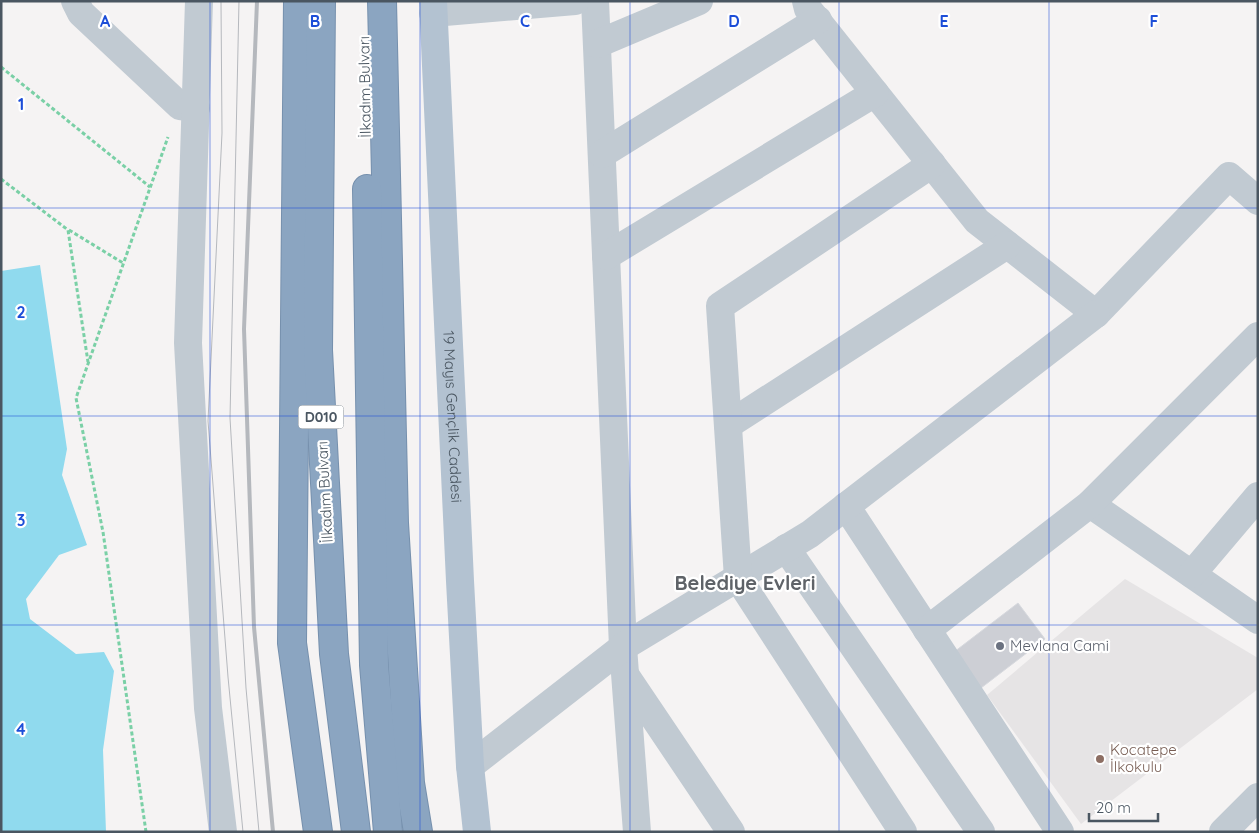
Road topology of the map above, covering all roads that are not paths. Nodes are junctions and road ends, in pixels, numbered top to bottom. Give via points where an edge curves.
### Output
1 (75, 1) edge
2 (199, 1) edge
3 (298, 1) edge
4 (321, 1) edge
5 (364, 1) edge
6 (382, 1) edge
7 (575, 1) edge
8 (595, 1) edge
9 (698, 1) edge
10 (433, 7) edge
11 (812, 11) edge
12 (597, 44) junction
13 (875, 93) junction
14 (196, 108) junction
15 (602, 154) junction
16 (932, 164) junction
17 (1258, 201) edge
18 (1007, 245) junction
19 (606, 256) junction
20 (1096, 314) junction
21 (1258, 336) edge
22 (728, 424) junction
23 (1258, 496) edge
24 (1090, 504) junction
25 (846, 506) junction
26 (786, 548) junction
27 (1192, 574) junction
28 (738, 578) junction
29 (1258, 620) edge
30 (927, 630) junction
31 (623, 647) junction
32 (626, 675) junction
33 (470, 766) junction
34 (1258, 796) edge
35 (223, 832) edge
36 (318, 832) edge
37 (356, 832) edge
38 (388, 832) edge
39 (418, 832) edge
40 (477, 832) edge
41 (637, 832) edge
42 (731, 832) edge
43 (903, 832) edge
44 (981, 832) edge
45 (1060, 832) edge
46 (1223, 832) edge

1 - 14 street via 81,13 180,106
2 - 14 street
3 - 36 highway via 292,643
4 - 37 highway, İlkadım Bulvarı / D010 via 318,350 334,654
5 - 38 highway, İlkadım Bulvarı via 374,665
6 - 39 highway via 394,523 410,783
7 - 10 street
8 - 12 street
9 - 12 street
10 - 33 main road, 19 Mayıs Gençlik Caddesi
11 - 13 street
11 - 15 street
12 - 15 street
13 - 16 street
13 - 19 street
14 - 35 street via 188,343 208,708
15 - 19 street
16 - 18 street via 977,221
16 - 22 street via 720,306
17 - 20 street via 1229,176
18 - 20 street
18 - 22 street
19 - 31 street
20 - 25 street
21 - 24 street
22 - 28 street
23 - 27 street
24 - 27 street
24 - 30 street
25 - 26 street
25 - 30 street
26 - 28 street
26 - 44 street
27 - 29 street
28 - 31 street
28 - 43 street
30 - 45 street
31 - 32 street
31 - 33 street
32 - 41 street
32 - 42 street
33 - 40 main road, 19 Mayıs Gençlik Caddesi
34 - 46 street

